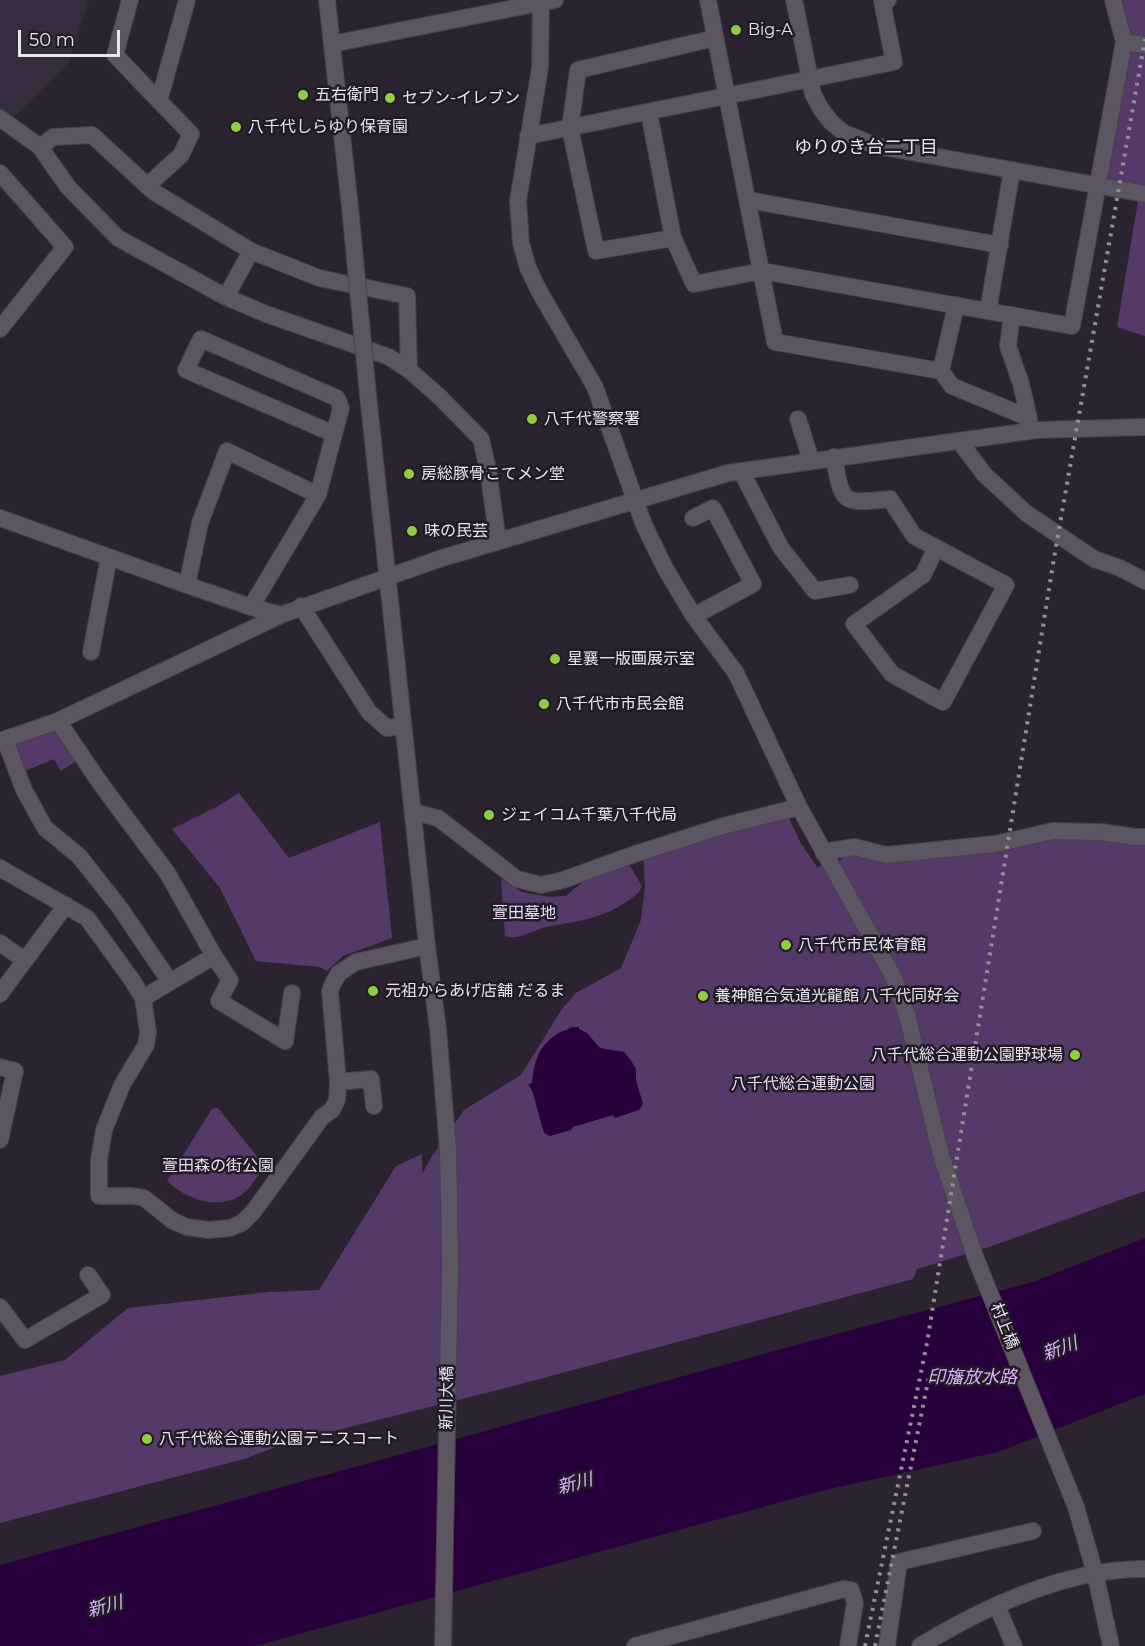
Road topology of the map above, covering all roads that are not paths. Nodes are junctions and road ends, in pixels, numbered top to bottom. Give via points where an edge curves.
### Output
1 (130, 0) edge
2 (188, 0) edge
3 (327, 0) edge
4 (708, 0) edge
5 (794, 0) edge
6 (888, 0) edge
7 (1113, 0) edge
8 (546, 1) edge
9 (715, 38) junction
10 (1124, 42) junction
11 (332, 44) junction
12 (1145, 45) edge
13 (810, 79) junction
14 (726, 96) junction
15 (159, 101) junction
16 (649, 113) junction
17 (0, 118) edge
18 (570, 128) junction
19 (528, 136) junction
20 (40, 147) junction
21 (1012, 170) junction
22 (0, 173) edge
23 (1098, 184) junction
24 (147, 186) junction
25 (1145, 194) edge
26 (748, 200) junction
27 (673, 238) junction
28 (1000, 245) junction
29 (251, 251) junction
30 (762, 271) junction
31 (226, 297) junction
32 (956, 305) junction
33 (988, 310) junction
34 (1012, 315) junction
35 (2, 321) edge
36 (409, 370) junction
37 (942, 371) junction
38 (798, 419) dead end
39 (1145, 427) edge
40 (334, 434) junction
41 (960, 442) junction
42 (834, 457) junction
43 (811, 460) junction
44 (741, 471) junction
45 (318, 495) junction
46 (635, 499) junction
47 (693, 518) dead end
48 (1, 521) edge
49 (498, 541) junction
50 (936, 548) junction
51 (109, 557) junction
52 (388, 578) junction
53 (1145, 580) edge
54 (187, 585) junction
55 (850, 585) dead end
56 (301, 606) junction
57 (251, 607) junction
58 (281, 615) junction
59 (694, 616) junction
60 (90, 652) dead end
61 (58, 721) junction
62 (403, 726) junction
63 (2, 740) edge
64 (799, 807) junction
65 (413, 813) junction
66 (1145, 837) edge
67 (823, 852) junction
68 (0, 868) edge
69 (66, 905) junction
70 (0, 943) edge
71 (427, 946) junction
72 (214, 956) junction
73 (24, 960) junction
74 (170, 982) junction
75 (292, 993) dead end
76 (0, 994) edge
77 (143, 998) junction
78 (0, 1067) edge
79 (338, 1082) junction
80 (374, 1106) dead end
81 (0, 1140) edge
82 (88, 1275) dead end
83 (0, 1308) edge
84 (1033, 1531) dead end
85 (1145, 1569) edge
86 (1095, 1573) junction
87 (996, 1606) junction
88 (443, 1646) edge
89 (635, 1646) edge
90 (848, 1646) edge
91 (887, 1646) edge
92 (920, 1646) edge
93 (1014, 1646) edge
94 (1111, 1646) edge

1 - 15 street via 115,55
2 - 15 street
3 - 11 street, 新川大橋
4 - 9 street
5 - 13 street
6 - 13 street via 882,1 894,62
7 - 10 street
8 - 11 street
8 - 19 street, 村上橋
9 - 14 street
9 - 18 street via 578,70
10 - 12 street
10 - 23 street
11 - 52 street, 新川大橋, bridge
13 - 14 street
13 - 21 street via 813,94 826,115 843,133 857,140
14 - 16 street
14 - 26 street
15 - 24 street via 191,134 181,155
16 - 18 street
16 - 27 street
17 - 20 street
18 - 19 street
18 - 27 street via 596,251
19 - 46 street, 村上橋 via 518,215 528,268 595,387
20 - 24 street via 52,137 92,135
20 - 31 street via 68,188 118,238
21 - 23 street
21 - 28 street
22 - 35 street via 65,247
23 - 25 street
23 - 34 street via 1072,326
24 - 29 street
26 - 28 street
26 - 30 street
27 - 30 street via 694,284
28 - 33 street
29 - 31 street
29 - 36 street via 319,278 407,296
30 - 32 street
30 - 37 street via 775,342
31 - 36 street via 389,357
32 - 33 street
32 - 37 street
33 - 34 street
34 - 37 street via 1008,346 1029,418 952,386
36 - 49 street via 481,439
38 - 43 street
39 - 41 street via 1037,430
40 - 40 street via 341,408 337,398 201,339 186,370
40 - 45 street
41 - 42 street
41 - 53 street via 984,474 1026,513 1094,559
42 - 43 street
42 - 50 street via 839,489 846,498 859,502 890,499 914,536
43 - 44 street
44 - 46 street
44 - 55 street via 781,548 815,591
45 - 54 street via 227,452 200,524
45 - 57 street
46 - 49 street
46 - 59 street, 村上橋 via 665,568
47 - 59 street via 713,508 753,584
48 - 51 street
49 - 52 street
50 - 50 street via 1006,585 943,702 892,674 854,624 923,575
51 - 54 street
51 - 60 street
52 - 56 street
52 - 62 street, 新川大橋
54 - 57 street
56 - 58 street
56 - 62 street via 369,712 387,728
57 - 58 street
58 - 61 street
59 - 64 street, 村上橋 via 736,673
61 - 63 street
61 - 72 street via 168,874
62 - 65 street, 新川大橋
63 - 74 street via 45,828 80,856
64 - 65 street via 723,825 542,885 516,879 438,818
64 - 67 street, 村上橋
65 - 71 street, 新川大橋
66 - 67 street via 1053,831 995,844 886,855 855,847
67 - 86 street, 村上橋 via 893,976 907,1015 941,1155 976,1259 1058,1459
68 - 69 street
69 - 73 street
69 - 77 street via 87,918
70 - 73 street
71 - 79 street via 356,962 339,973 330,991
71 - 88 street, 新川大橋 via 448,1150 450,1267
72 - 74 street
72 - 75 street via 230,980 219,1001 285,1041
73 - 76 street
74 - 77 street
77 - 79 street via 146,1045 122,1085 104,1130 99,1196 144,1198 187,1227 208,1230 242,1223 322,1117 332,1110
78 - 81 street via 15,1071
79 - 80 street via 371,1079
82 - 83 street via 102,1295 25,1340
84 - 91 street via 899,1562
85 - 86 street
86 - 87 street
86 - 94 street, 村上橋
87 - 92 street
87 - 93 street
89 - 90 street via 844,1589 851,1590 855,1603

